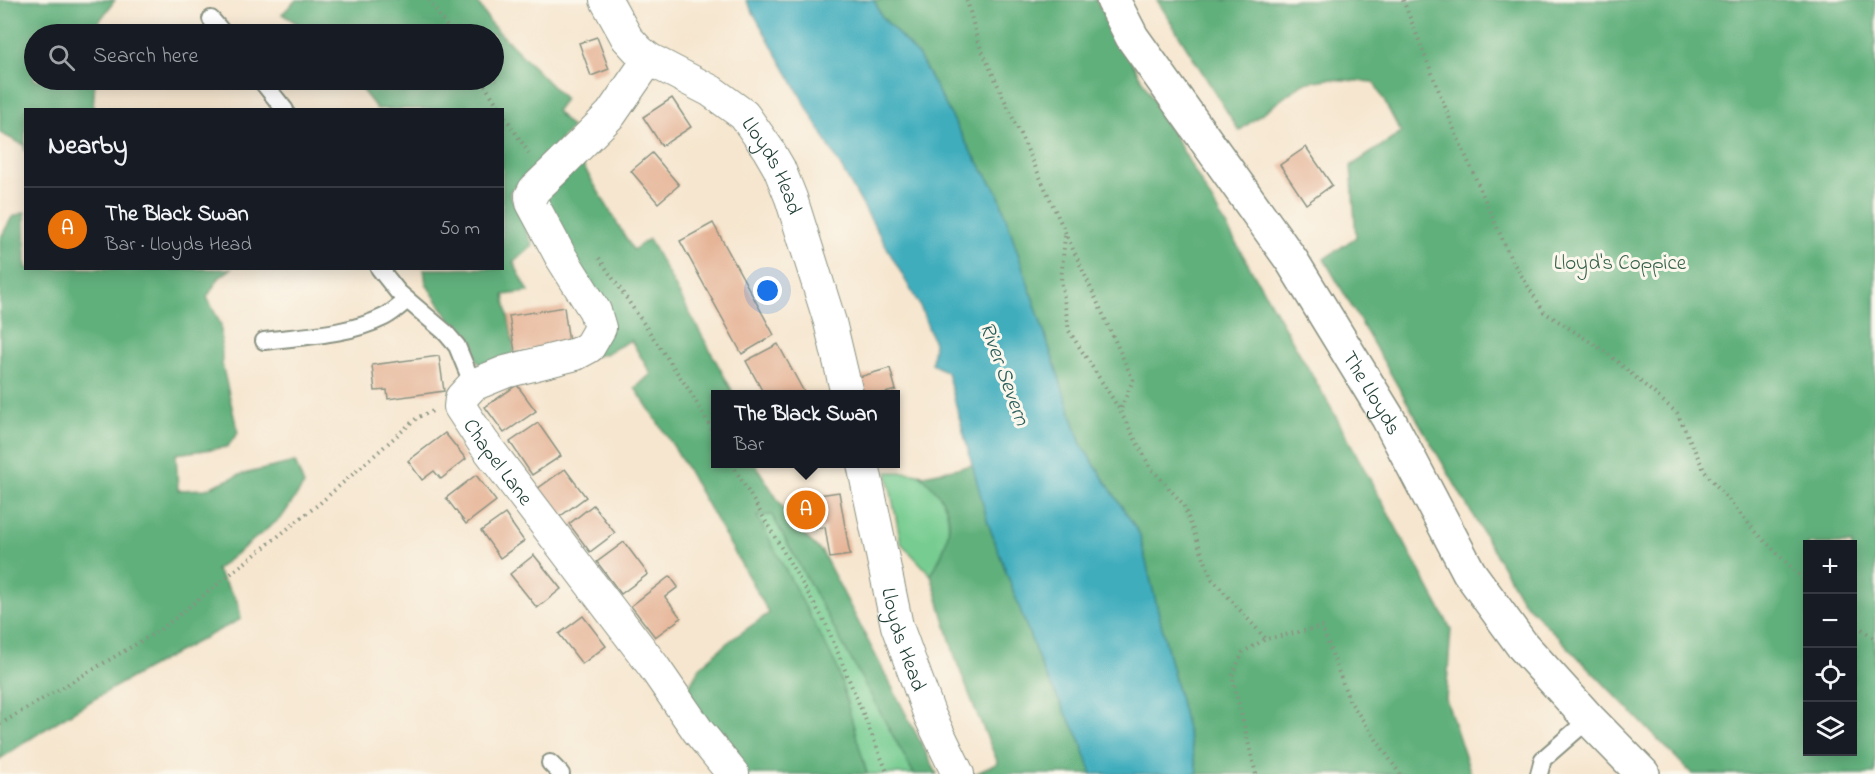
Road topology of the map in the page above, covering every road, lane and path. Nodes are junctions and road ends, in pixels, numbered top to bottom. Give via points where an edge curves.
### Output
1 (429, 0) edge
2 (606, 0) edge
3 (968, 0) edge
4 (1113, 0) edge
5 (1402, 0) edge
6 (211, 19) dead end
7 (215, 24) edge
8 (445, 24) edge
9 (649, 59) junction
10 (269, 90) edge
11 (488, 90) edge
12 (283, 108) edge
13 (500, 108) edge
14 (504, 114) edge
15 (531, 156) dead end
16 (1066, 234) junction
17 (596, 253) dead end
18 (381, 270) edge
19 (407, 300) junction
20 (264, 341) dead end
21 (846, 390) edge
22 (467, 396) junction
23 (1120, 411) junction
24 (711, 427) edge
25 (734, 468) edge
26 (864, 468) edge
27 (1803, 579) edge
28 (1857, 626) edge
29 (1266, 639) junction
30 (1875, 639) edge
31 (1589, 719) junction
32 (0, 724) edge
33 (733, 774) edge
34 (888, 774) edge
35 (958, 774) edge
36 (1256, 774) edge
37 (1400, 774) edge
38 (1539, 774) edge
39 (1643, 774) edge

1 - 8 path
2 - 9 street, Lloyds Head via 627,38
3 - 16 path via 978,42
4 - 31 street, The Lloyds via 1132,37 1292,261 1388,418 1469,572 1522,645
5 - 27 path via 1511,259 1544,312 1606,352 1677,413 1706,472 1754,530
6 - 7 lane
9 - 21 street, Lloyds Head via 711,91 744,115 768,149 791,198 830,322
9 - 22 street, Chapel Lane, bridge via 611,114 531,196 561,257 595,311 600,328 589,347 576,354 505,372
10 - 12 lane
11 - 13 path
14 - 15 path
16 - 23 path via 1061,280 1069,331
16 - 23 path via 1133,380
17 - 24 path
18 - 19 lane
19 - 20 lane via 386,316 365,325
19 - 22 lane via 457,346
22 - 32 path via 418,417 320,502 160,630
22 - 33 street, Chapel Lane via 483,442
23 - 29 path via 1150,467 1184,504 1212,579
25 - 34 path via 826,624
26 - 35 street, Lloyds Head via 897,626 930,716
28 - 30 path
29 - 36 path via 1243,652 1232,676
29 - 37 path via 1322,627 1349,700
31 - 38 lane via 1543,759
31 - 39 street, The Lloyds

